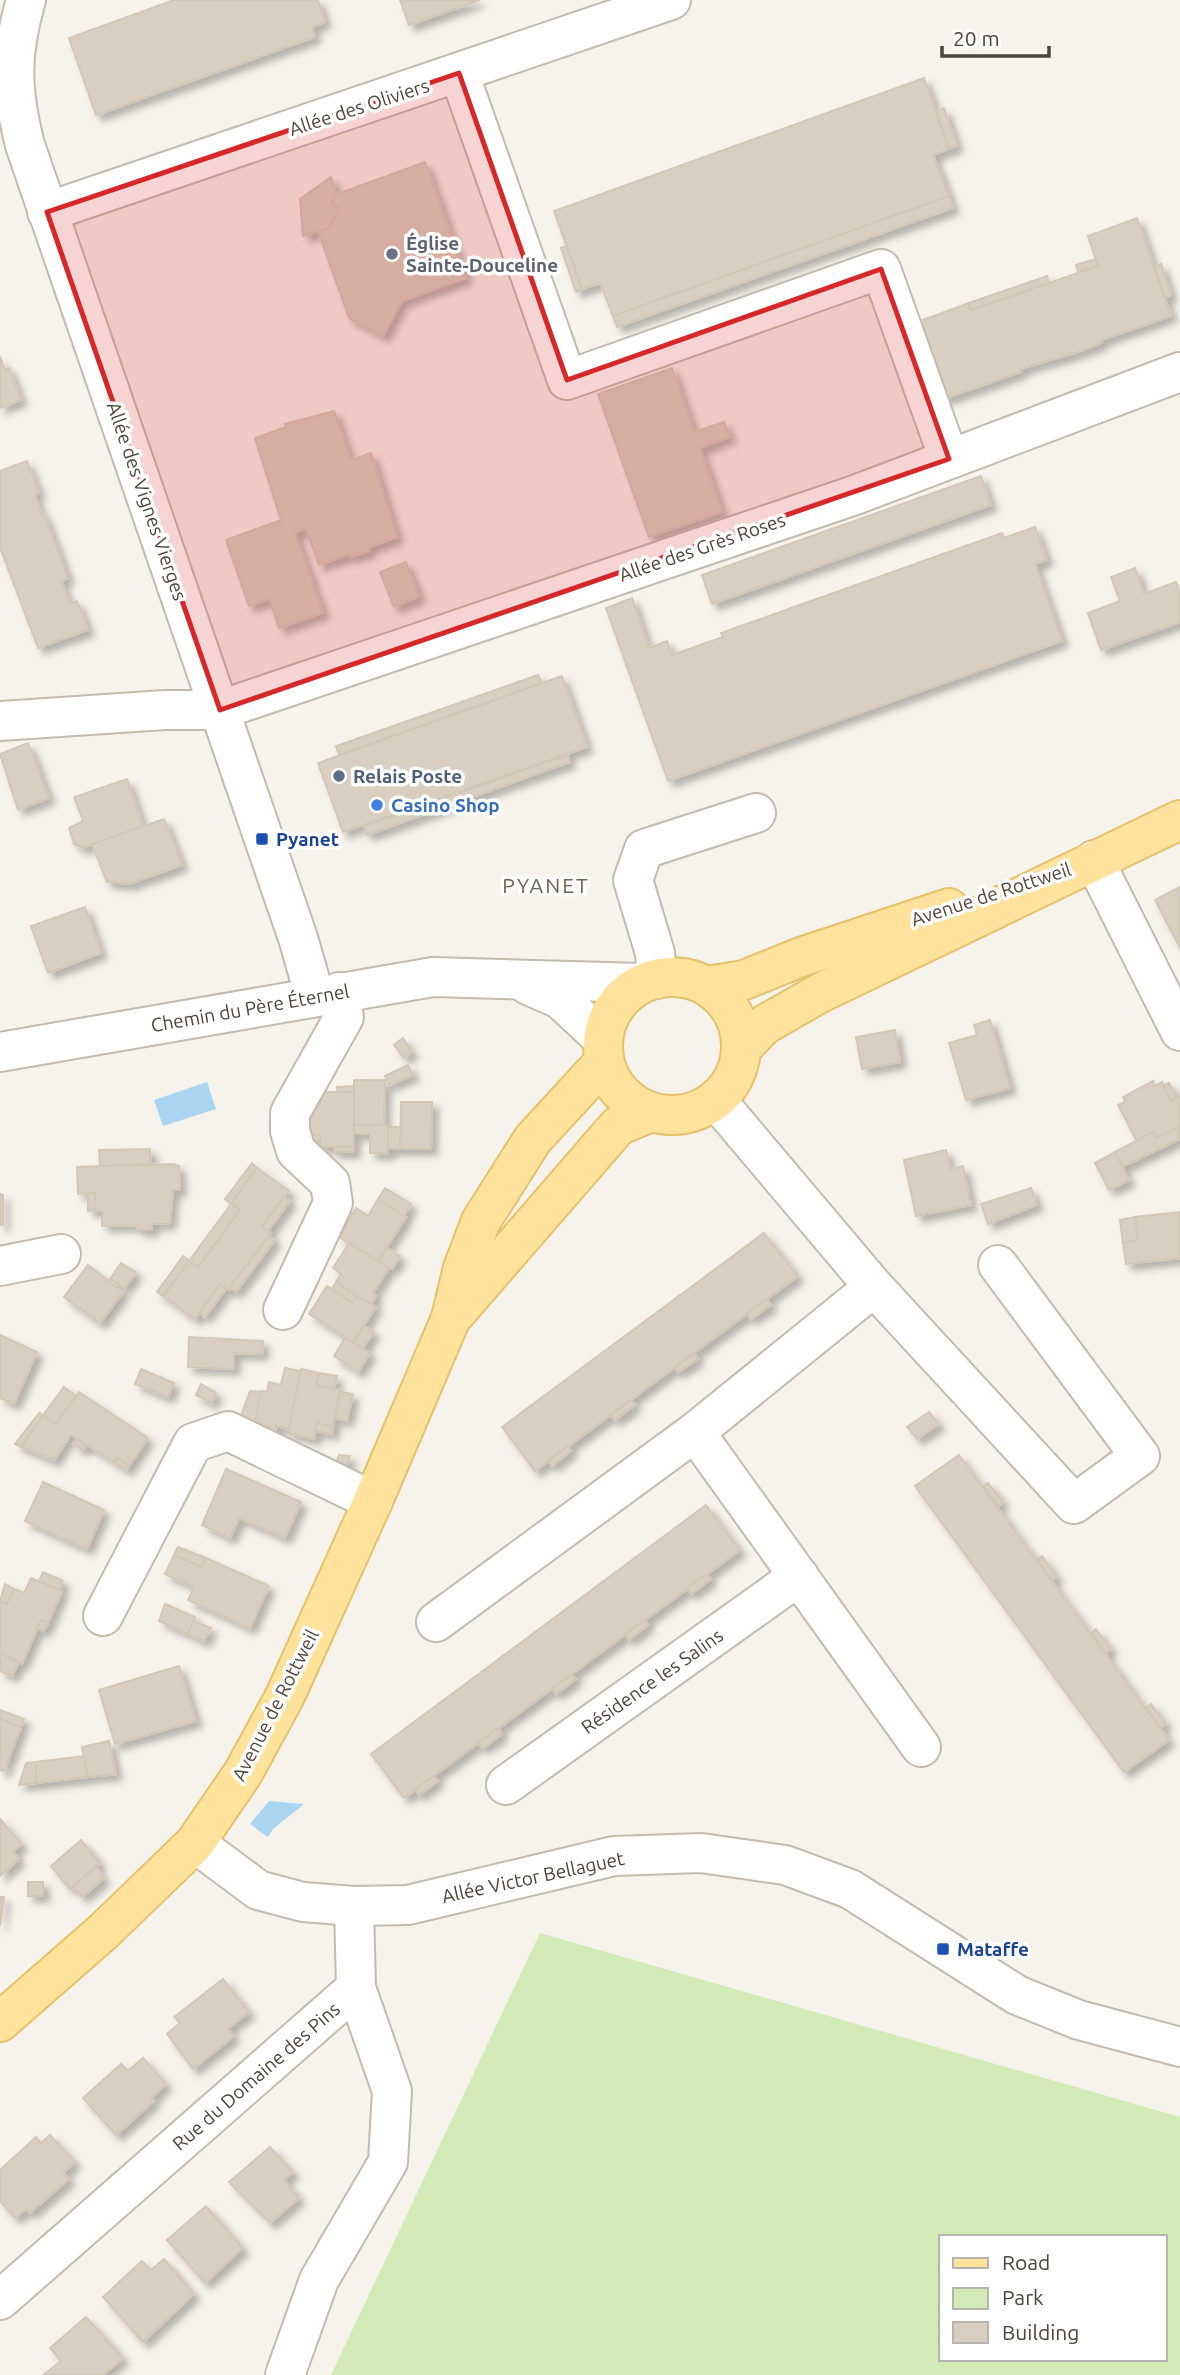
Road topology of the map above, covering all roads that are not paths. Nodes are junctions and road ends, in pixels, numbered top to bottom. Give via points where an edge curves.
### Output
1 (26, 0) edge
2 (671, 0) edge
3 (459, 74) junction
4 (47, 212) junction
5 (1180, 372) edge
6 (949, 459) junction
7 (220, 710) junction
8 (0, 721) edge
9 (756, 813) dead end
10 (1180, 820) edge
11 (1094, 860) junction
12 (502, 979) junction
13 (650, 981) junction
14 (707, 986) junction
15 (327, 995) junction
16 (1180, 1031) edge
17 (741, 1048) junction
18 (603, 1050) junction
19 (0, 1052) edge
20 (716, 1100) junction
21 (651, 1112) junction
22 (61, 1254) dead end
23 (998, 1265) dead end
24 (0, 1266) edge
25 (874, 1287) junction
26 (283, 1310) dead end
27 (451, 1318) junction
28 (695, 1432) junction
29 (373, 1501) junction
30 (799, 1576) junction
31 (103, 1616) dead end
32 (436, 1622) dead end
33 (921, 1747) dead end
34 (506, 1785) dead end
35 (195, 1843) junction
36 (354, 1906) junction
37 (356, 1988) junction
38 (0, 2022) edge
39 (1180, 2047) edge
40 (0, 2300) edge
41 (285, 2375) edge

1 - 4 street, Allée des Vignes Vierges via 12,62 14,102
2 - 3 street, Allée des Oliviers
3 - 4 street, Allée des Oliviers
3 - 6 street via 567,380 881,269
4 - 7 street, Allée des Vignes Vierges
5 - 6 street, Allée des Grès Roses
6 - 7 street, Allée des Grès Roses
7 - 8 street, Allée des Grès Roses
7 - 15 street, Allée des Vignes Vierges via 298,938
9 - 13 street via 644,849 633,880 655,953
10 - 11 main road
11 - 14 main road, Avenue de Rottweil via 744,980
11 - 16 street
11 - 17 main road, Avenue de Rottweil via 820,993 764,1025
12 - 13 street, Chemin du Père Éternel
12 - 15 street, Chemin du Père Éternel via 433,977
12 - 18 street, Chemin du Père Éternel via 534,986 560,999
13 - 14 main road via 686,978
13 - 18 main road via 623,996 609,1015
14 - 17 main road via 736,1018
15 - 19 street, Chemin du Père Éternel
15 - 26 street, Allée des Vignes Vierges via 344,1017 290,1113 290,1131 296,1151 330,1182 333,1203
17 - 20 main road via 731,1083
18 - 21 main road via 613,1083 629,1100
18 - 27 main road, Avenue de Rottweil via 533,1139 481,1220
20 - 21 main road via 696,1111
20 - 25 street
21 - 27 main road, Avenue de Rottweil via 618,1126
22 - 24 street
23 - 25 street via 1140,1457 1074,1504
25 - 28 street
27 - 29 main road, Avenue de Rottweil
28 - 30 street
28 - 32 street
29 - 31 street via 228,1431 193,1443
29 - 35 main road, Avenue de Rottweil via 285,1696 243,1773
30 - 33 street
30 - 34 street, Résidence les Salins
35 - 36 street, Allée Victor Bellaguet via 258,1890 303,1902
35 - 38 main road, Avenue de Rottweil
36 - 37 street
36 - 39 street, Allée Victor Bellaguet via 408,1905 614,1856 701,1853 785,1865 850,1889 1017,1995 1079,2020
37 - 40 street, Rue du Domaine des Pins
37 - 41 street, Rue du Domaine des Pins via 392,2091 388,2162 319,2280

